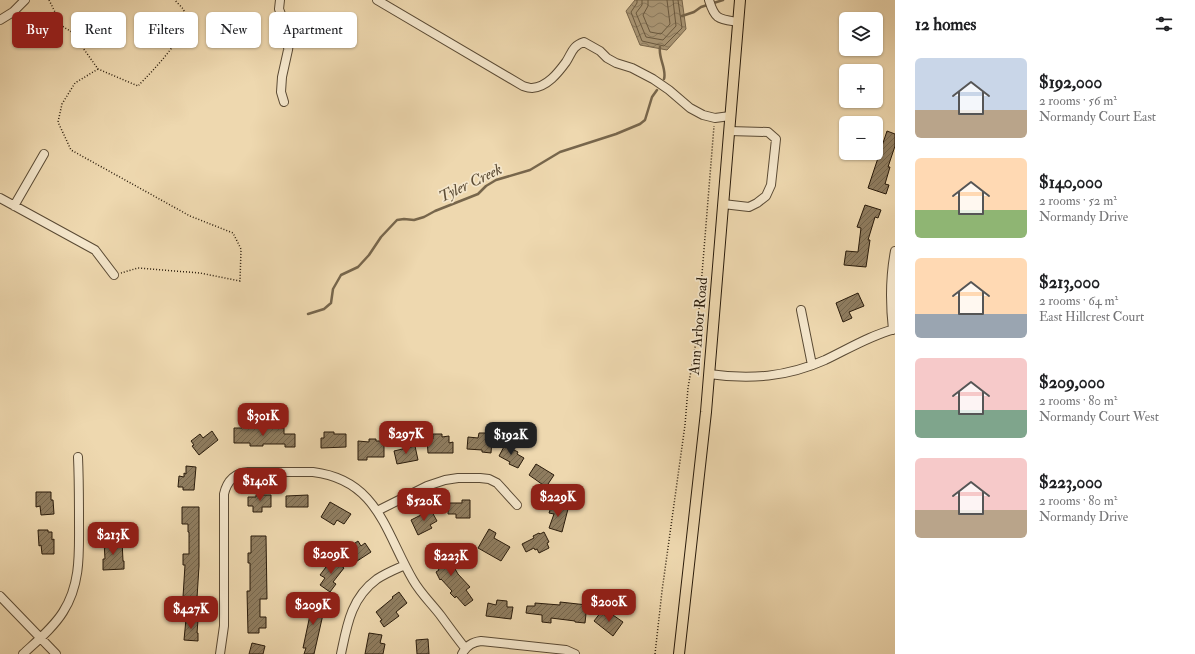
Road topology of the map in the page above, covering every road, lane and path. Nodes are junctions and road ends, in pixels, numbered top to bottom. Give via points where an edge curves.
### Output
1 (25, 0) edge
2 (49, 0) edge
3 (175, 0) edge
4 (280, 0) edge
5 (377, 0) edge
6 (740, 0) edge
7 (710, 3) edge
8 (0, 20) edge
9 (738, 22) junction
10 (98, 69) junction
11 (284, 102) dead end
12 (730, 116) junction
13 (715, 118) junction
14 (729, 131) junction
15 (44, 154) dead end
16 (0, 198) edge
17 (723, 204) junction
18 (14, 206) junction
19 (895, 251) edge
20 (114, 275) joint
21 (801, 310) dead end
22 (894, 329) edge
23 (812, 365) junction
24 (709, 374) junction
25 (78, 457) dead end
26 (517, 505) dead end
27 (377, 511) junction
28 (405, 565) junction
29 (0, 596) edge
30 (40, 638) junction
31 (463, 651) edge
32 (23, 654) edge
33 (56, 654) edge
34 (220, 654) edge
35 (341, 654) edge
36 (575, 654) edge
37 (655, 654) edge
38 (679, 654) edge

1 - 8 street
2 - 10 path via 62,26 80,37 83,48
3 - 10 path via 184,10 185,25 174,46 138,86
4 - 11 street via 279,9 290,35 282,77 281,92
5 - 13 street via 523,86 531,88 552,79 577,44 584,42 616,63 653,79 690,108
6 - 9 main road, Ann Arbor Road
7 - 9 street via 718,17
9 - 12 main road, Ann Arbor Road
10 - 20 path via 75,83 62,104 58,122 72,150 190,216 233,233 241,249 240,281 200,273 138,268
12 - 13 street
12 - 14 main road, Ann Arbor Road
13 - 37 path via 698,336 688,388
14 - 17 main road, Ann Arbor Road
14 - 17 street via 768,132 776,139 771,184 766,196 749,207
15 - 18 street
16 - 18 street
17 - 24 main road, Ann Arbor Road
18 - 20 street via 95,250
19 - 22 street via 890,306
21 - 23 street
22 - 23 street
23 - 24 street via 764,377
24 - 38 main road, Ann Arbor Road
25 - 30 street via 79,561 75,587 63,613
26 - 27 street via 497,483 480,478 458,478 427,486
27 - 28 street
27 - 34 street via 352,484 322,473 248,472 239,473 232,478 224,494 224,626
28 - 31 street via 420,592 440,616
28 - 35 street via 377,579 361,595 349,617
29 - 30 street
30 - 32 street
30 - 33 street
31 - 36 street via 472,643 482,641 566,650

